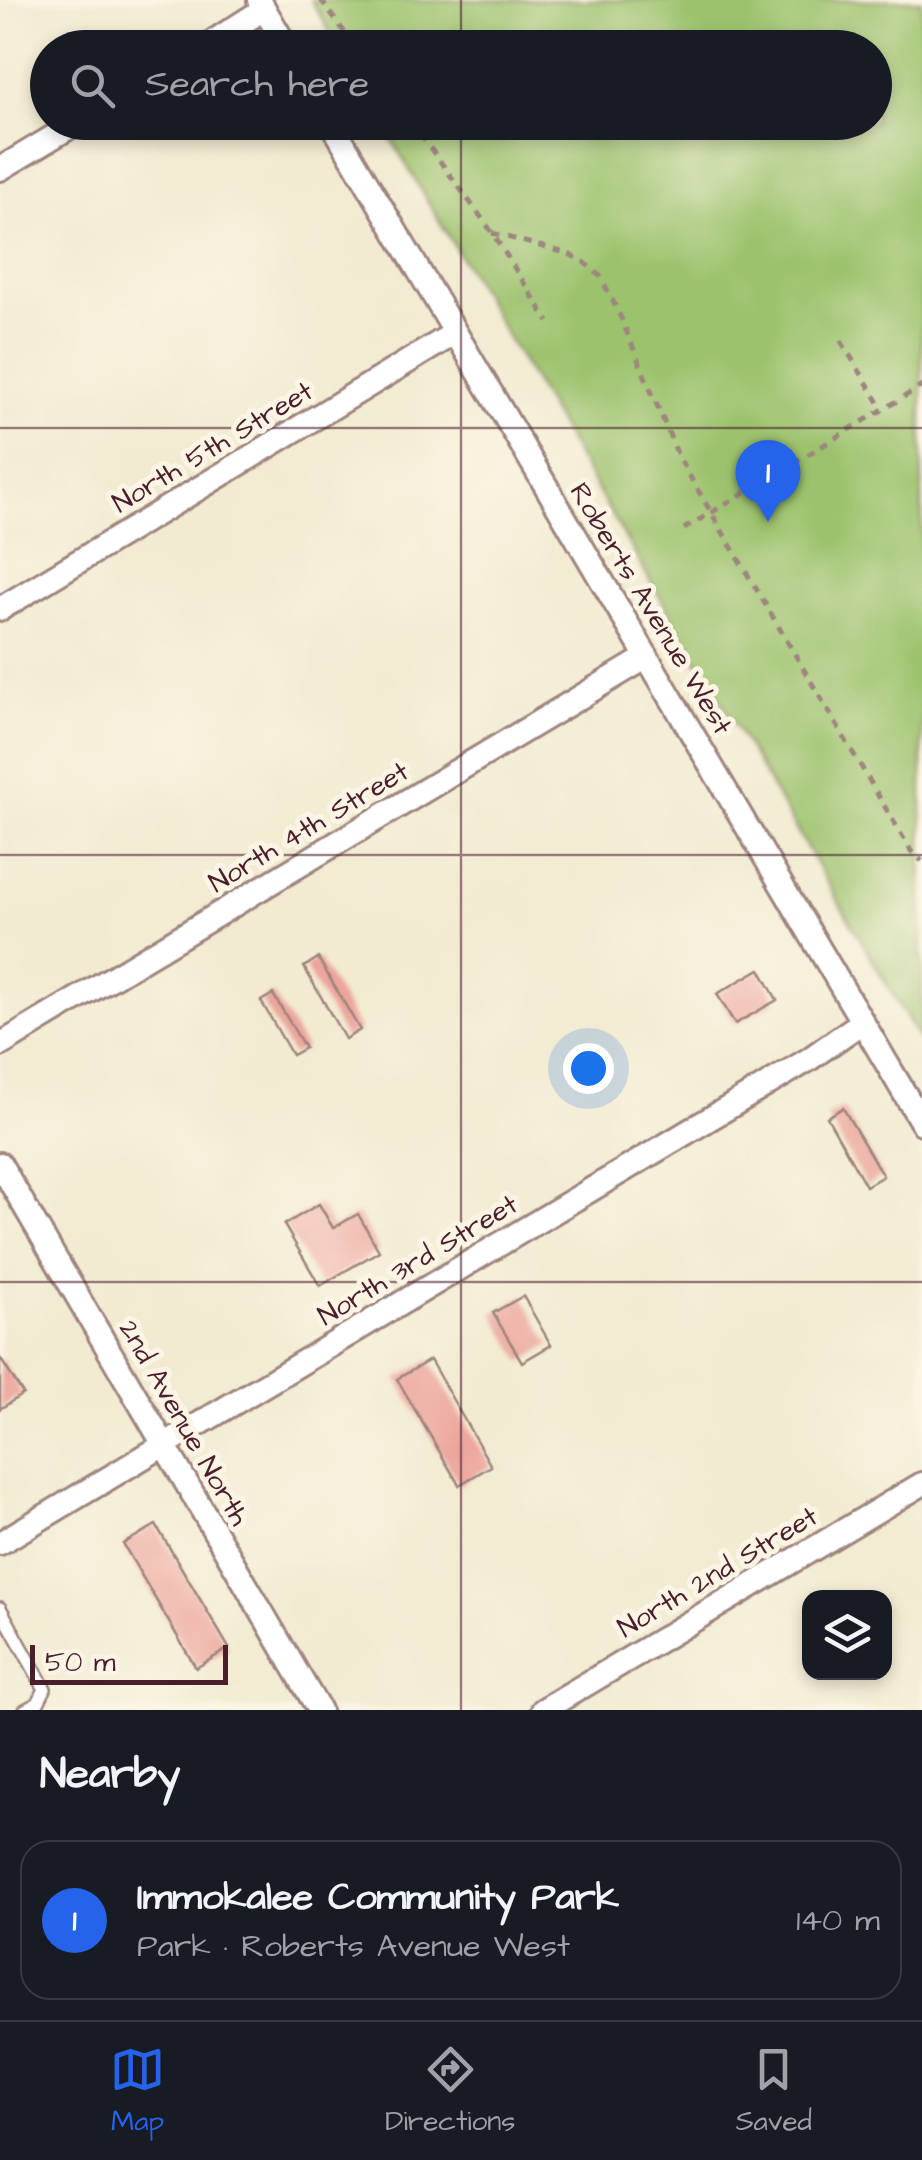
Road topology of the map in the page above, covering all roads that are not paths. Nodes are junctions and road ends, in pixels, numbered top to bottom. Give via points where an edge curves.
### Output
1 (261, 4) edge
2 (227, 30) edge
3 (276, 30) edge
4 (49, 140) edge
5 (342, 140) edge
6 (0, 170) edge
7 (455, 333) junction
8 (0, 609) edge
9 (647, 657) junction
10 (862, 1022) junction
11 (0, 1045) edge
12 (922, 1123) edge
13 (0, 1164) edge
14 (164, 1445) junction
15 (922, 1484) edge
16 (0, 1542) edge
17 (0, 1608) edge
18 (25, 1710) edge
19 (319, 1710) edge
20 (543, 1710) edge

1 - 2 street
1 - 3 street
4 - 6 street
5 - 7 street, Roberts Avenue West
7 - 8 street, North 5th Street
7 - 9 street, Roberts Avenue West
9 - 10 street, Roberts Avenue West
9 - 11 street, North 4th Street
10 - 12 street, Roberts Avenue West
10 - 14 street, North 3rd Street
13 - 14 street, 2nd Avenue North
14 - 16 street, North 3rd Street
14 - 19 street, 2nd Avenue North
15 - 20 street, North 2nd Street
17 - 18 lane via 45,1689

